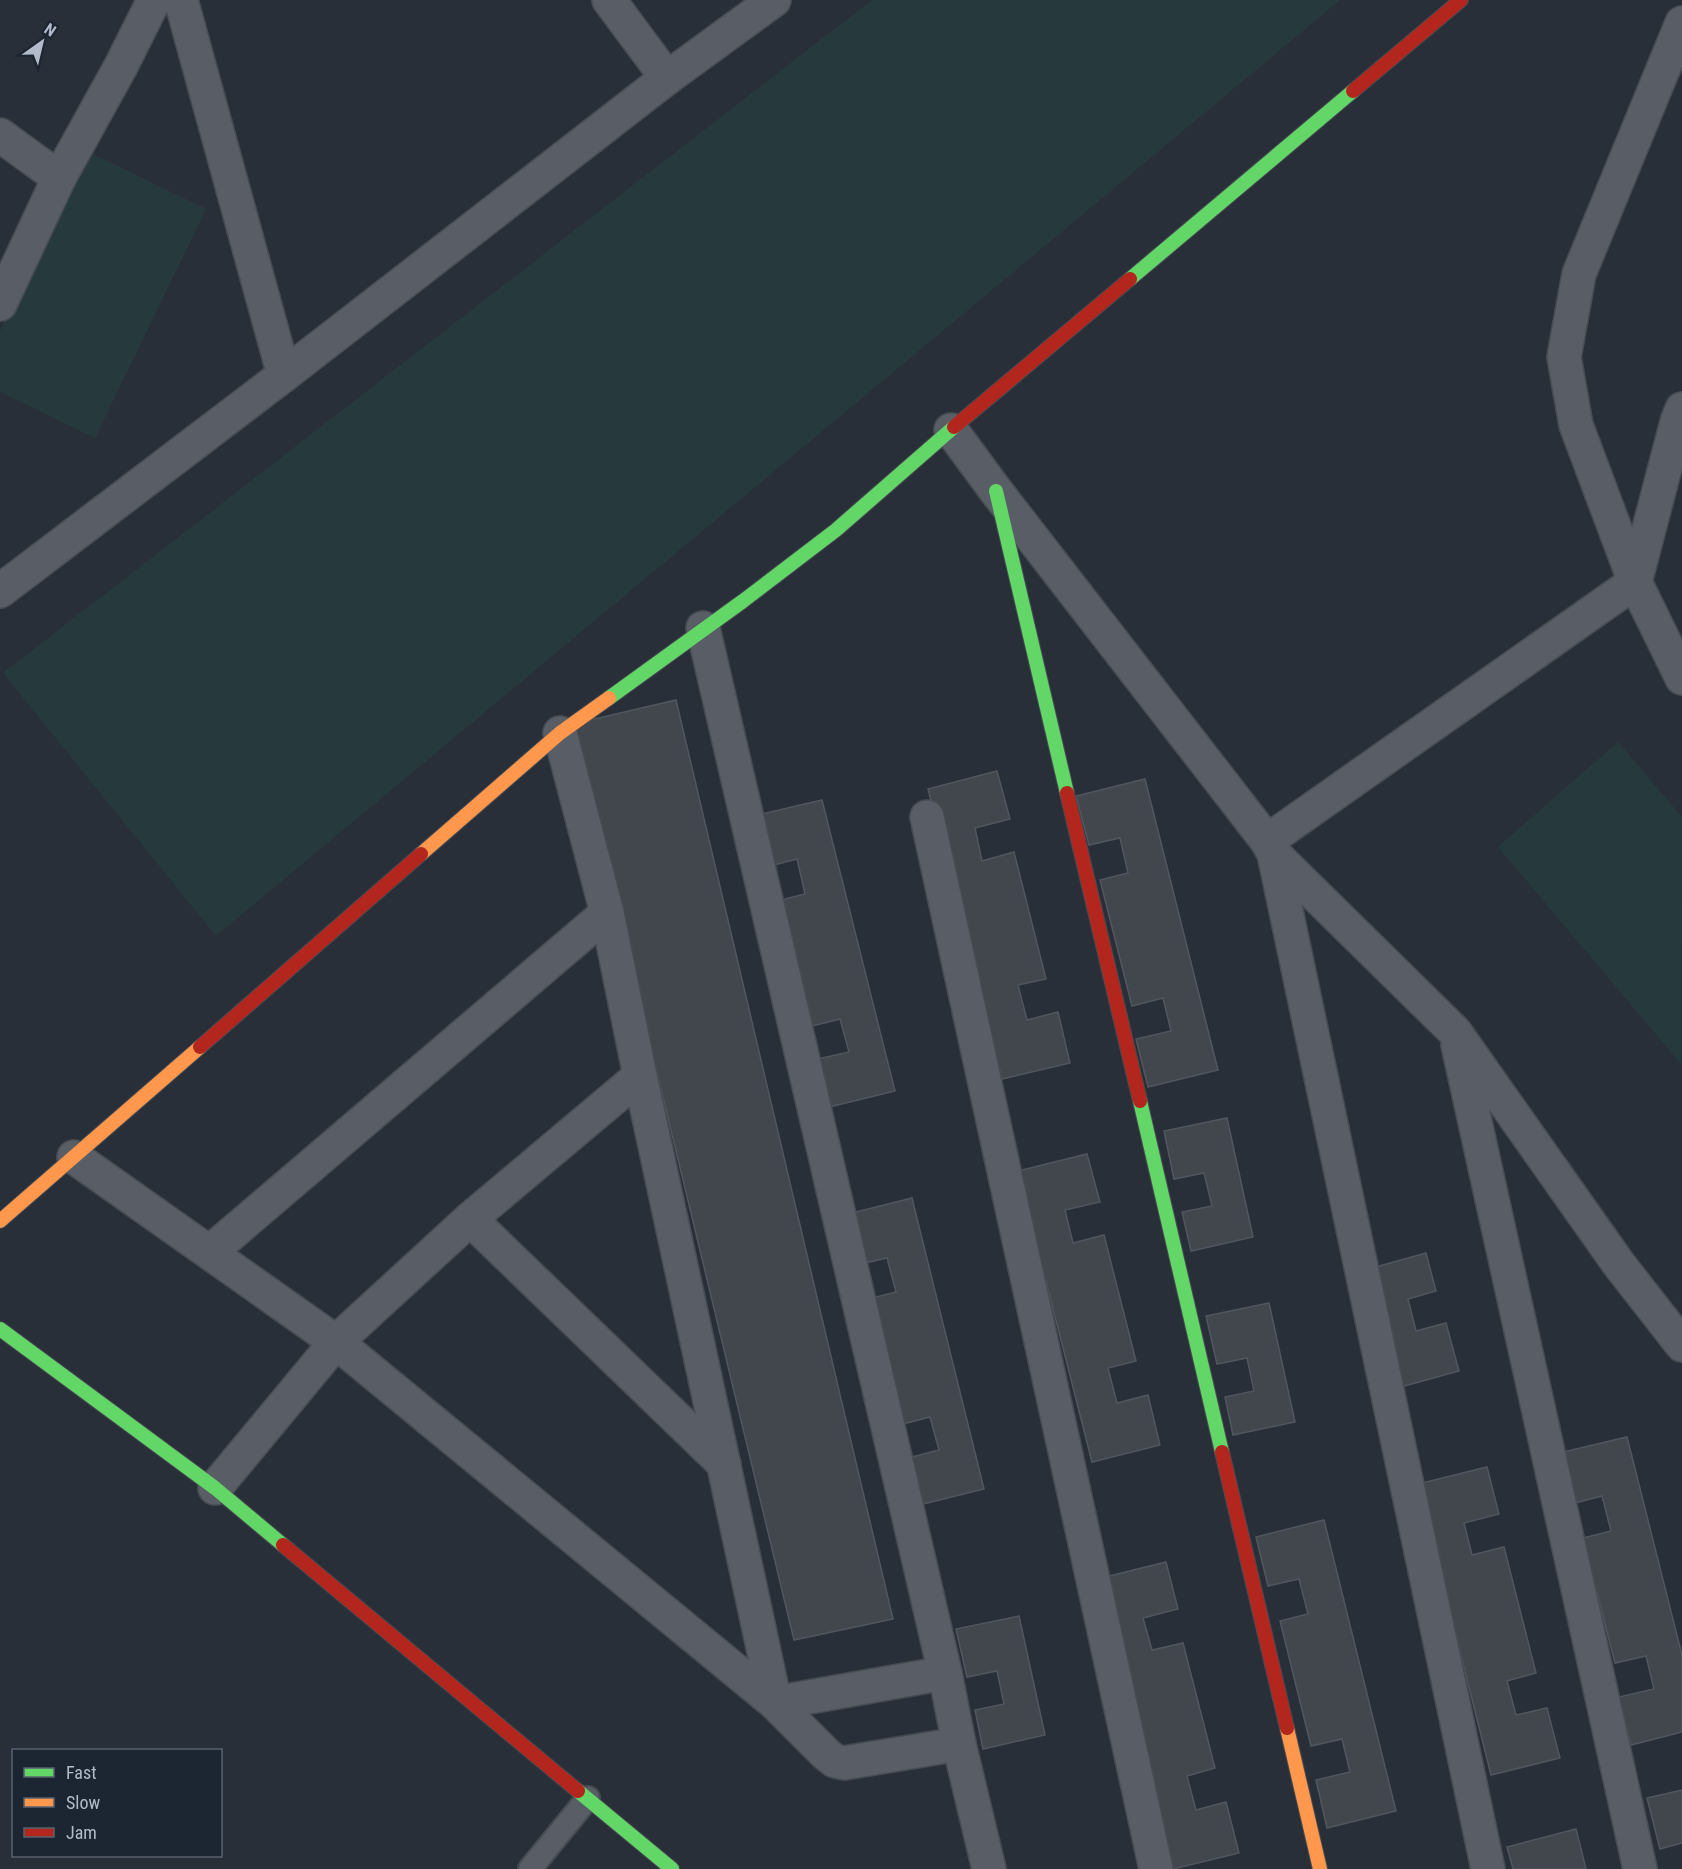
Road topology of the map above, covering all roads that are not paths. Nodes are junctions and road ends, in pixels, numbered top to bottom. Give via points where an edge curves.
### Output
1 (154, 0) edge
2 (181, 0) edge
3 (609, 0) edge
4 (774, 0) edge
5 (1461, 0) edge
6 (1682, 23) edge
7 (667, 78) junction
8 (0, 135) edge
9 (59, 178) junction
10 (0, 304) edge
11 (284, 375) junction
12 (1682, 409) edge
13 (951, 430) junction
14 (996, 491) junction
15 (1635, 582) junction
16 (0, 591) edge
17 (703, 628) junction
18 (1682, 678) edge
19 (560, 733) junction
20 (927, 817) dead end
21 (1270, 848) junction
22 (607, 913) junction
23 (1455, 1032) junction
24 (640, 1076) junction
25 (74, 1157) junction
26 (470, 1219) junction
27 (0, 1221) edge
28 (210, 1252) junction
29 (0, 1329) edge
30 (336, 1342) junction
31 (1682, 1345) edge
32 (724, 1464) junction
33 (215, 1488) junction
34 (945, 1672) junction
35 (775, 1703) junction
36 (959, 1744) junction
37 (588, 1798) junction
38 (530, 1869) edge
39 (672, 1869) edge
40 (989, 1869) edge
41 (1156, 1869) edge
42 (1320, 1869) edge
43 (1488, 1869) edge
44 (1640, 1869) edge

1 - 9 street
2 - 11 street
3 - 7 street
4 - 7 street
5 - 13 main road
6 - 15 street via 1579,273 1564,357 1576,424
7 - 11 street
8 - 9 street
9 - 10 street
11 - 16 street
12 - 15 street
13 - 14 street
13 - 17 main road via 836,530
14 - 21 street
14 - 42 main road
15 - 18 street
15 - 21 street
17 - 19 main road
17 - 34 street
19 - 22 street
19 - 25 main road
20 - 41 street
21 - 23 street
21 - 43 street
22 - 24 street
22 - 28 street
23 - 31 street via 1618,1263
23 - 44 street
24 - 26 street
24 - 32 street
25 - 27 main road
25 - 28 street
26 - 30 street
26 - 32 street
28 - 30 street
29 - 33 main road
30 - 33 street
30 - 35 street
32 - 35 street
33 - 37 main road
34 - 35 street
34 - 36 street
35 - 36 street via 834,1761 844,1763
36 - 40 street
37 - 38 lane
37 - 39 main road

